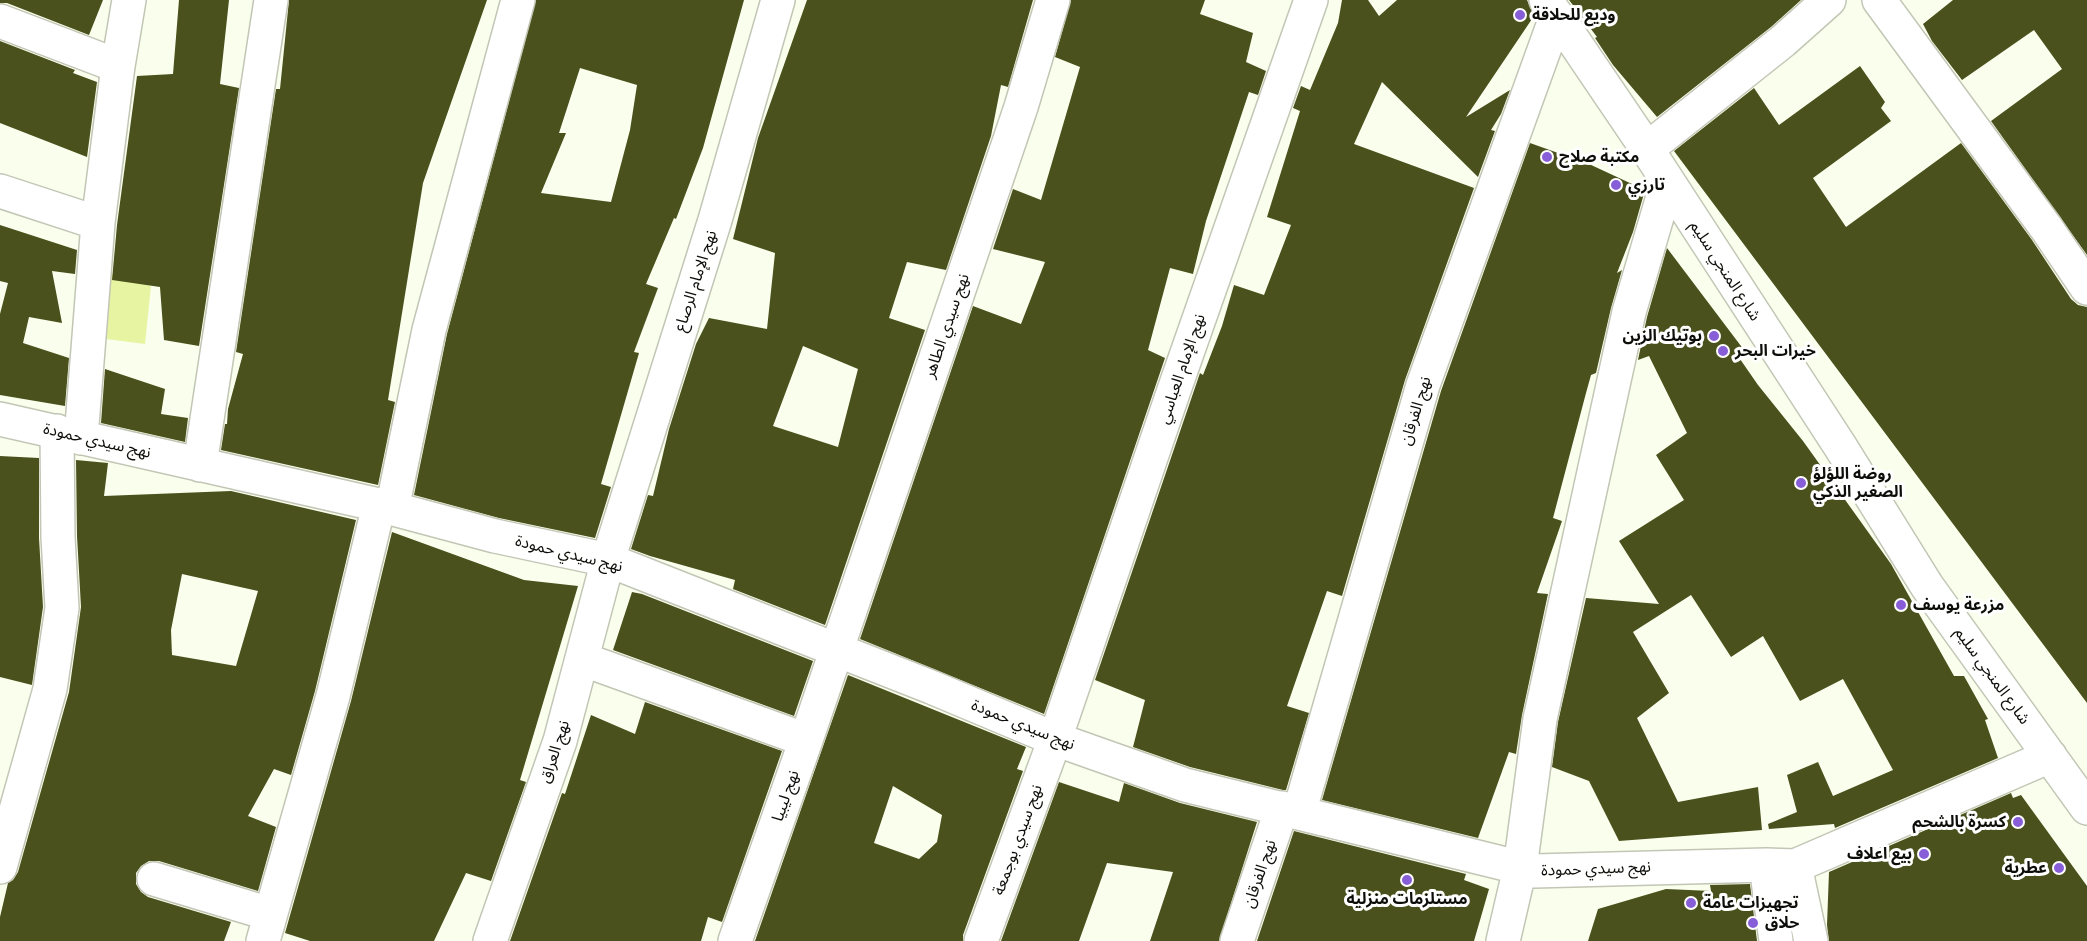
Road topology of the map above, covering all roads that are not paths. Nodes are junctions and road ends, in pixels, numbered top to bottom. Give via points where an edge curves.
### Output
1 (129, 0) edge
2 (271, 0) edge
3 (518, 0) edge
4 (778, 0) edge
5 (1053, 0) edge
6 (1311, 0) edge
7 (1829, 0) edge
8 (1879, 0) edge
9 (1551, 8) edge
10 (0, 21) edge
11 (118, 66) junction
12 (1647, 149) junction
13 (1667, 183) junction
14 (0, 190) edge
15 (98, 223) junction
16 (2087, 288) edge
17 (0, 419) edge
18 (69, 434) junction
19 (200, 465) junction
20 (385, 507) junction
21 (608, 560) junction
22 (837, 651) junction
23 (582, 659) junction
24 (1055, 739) junction
25 (806, 740) junction
26 (2050, 756) junction
27 (2087, 808) edge
28 (1291, 810) junction
29 (1781, 866) junction
30 (0, 867) edge
31 (1520, 868) junction
32 (154, 879) dead end
33 (266, 928) edge
34 (490, 941) edge
35 (735, 941) edge
36 (981, 941) edge
37 (1237, 941) edge
38 (1503, 941) edge
39 (1776, 941) edge
40 (1811, 941) edge

1 - 11 street
2 - 19 street
3 - 20 street
4 - 21 street, نهج الإمام الرصاع via 712,231
5 - 22 street, نهج سيدي الطاهر via 1021,107
6 - 24 street, نهج الإمام العباسي
7 - 12 street
8 - 16 street
9 - 12 street, شارع المنجي سليم
9 - 28 street, نهج الفرقان via 1423,385
10 - 11 street
11 - 15 street
12 - 13 street, شارع المنجي سليم
13 - 26 street, شارع المنجي سليم via 1927,586
13 - 31 street via 1629,312 1540,719
14 - 15 street
15 - 18 street
17 - 18 street, نهج سيدي حمودة
18 - 19 street, نهج سيدي حمودة
18 - 30 street via 58,537 62,608 50,689
19 - 20 street, نهج سيدي حمودة
20 - 21 street, نهج سيدي حمودة
20 - 33 street
21 - 22 street, نهج سيدي حمودة
21 - 23 street, نهج العراق
22 - 24 street, نهج سيدي حمودة
22 - 25 street, نهج ليبيا
23 - 25 street
23 - 34 street, نهج العراق via 560,741
24 - 28 street, نهج سيدي حمودة via 1185,785
24 - 36 street, نهج سيدي بوجمعة
25 - 35 street, نهج ليبيا
26 - 27 street, شارع المنجي سليم
26 - 29 street, نهج سيدي حمودة
28 - 31 street, نهج سيدي حمودة
28 - 37 street, نهج الفرقان
29 - 31 street, نهج سيدي حمودة via 1534,871
29 - 39 street
29 - 40 street
31 - 38 street
32 - 33 street

